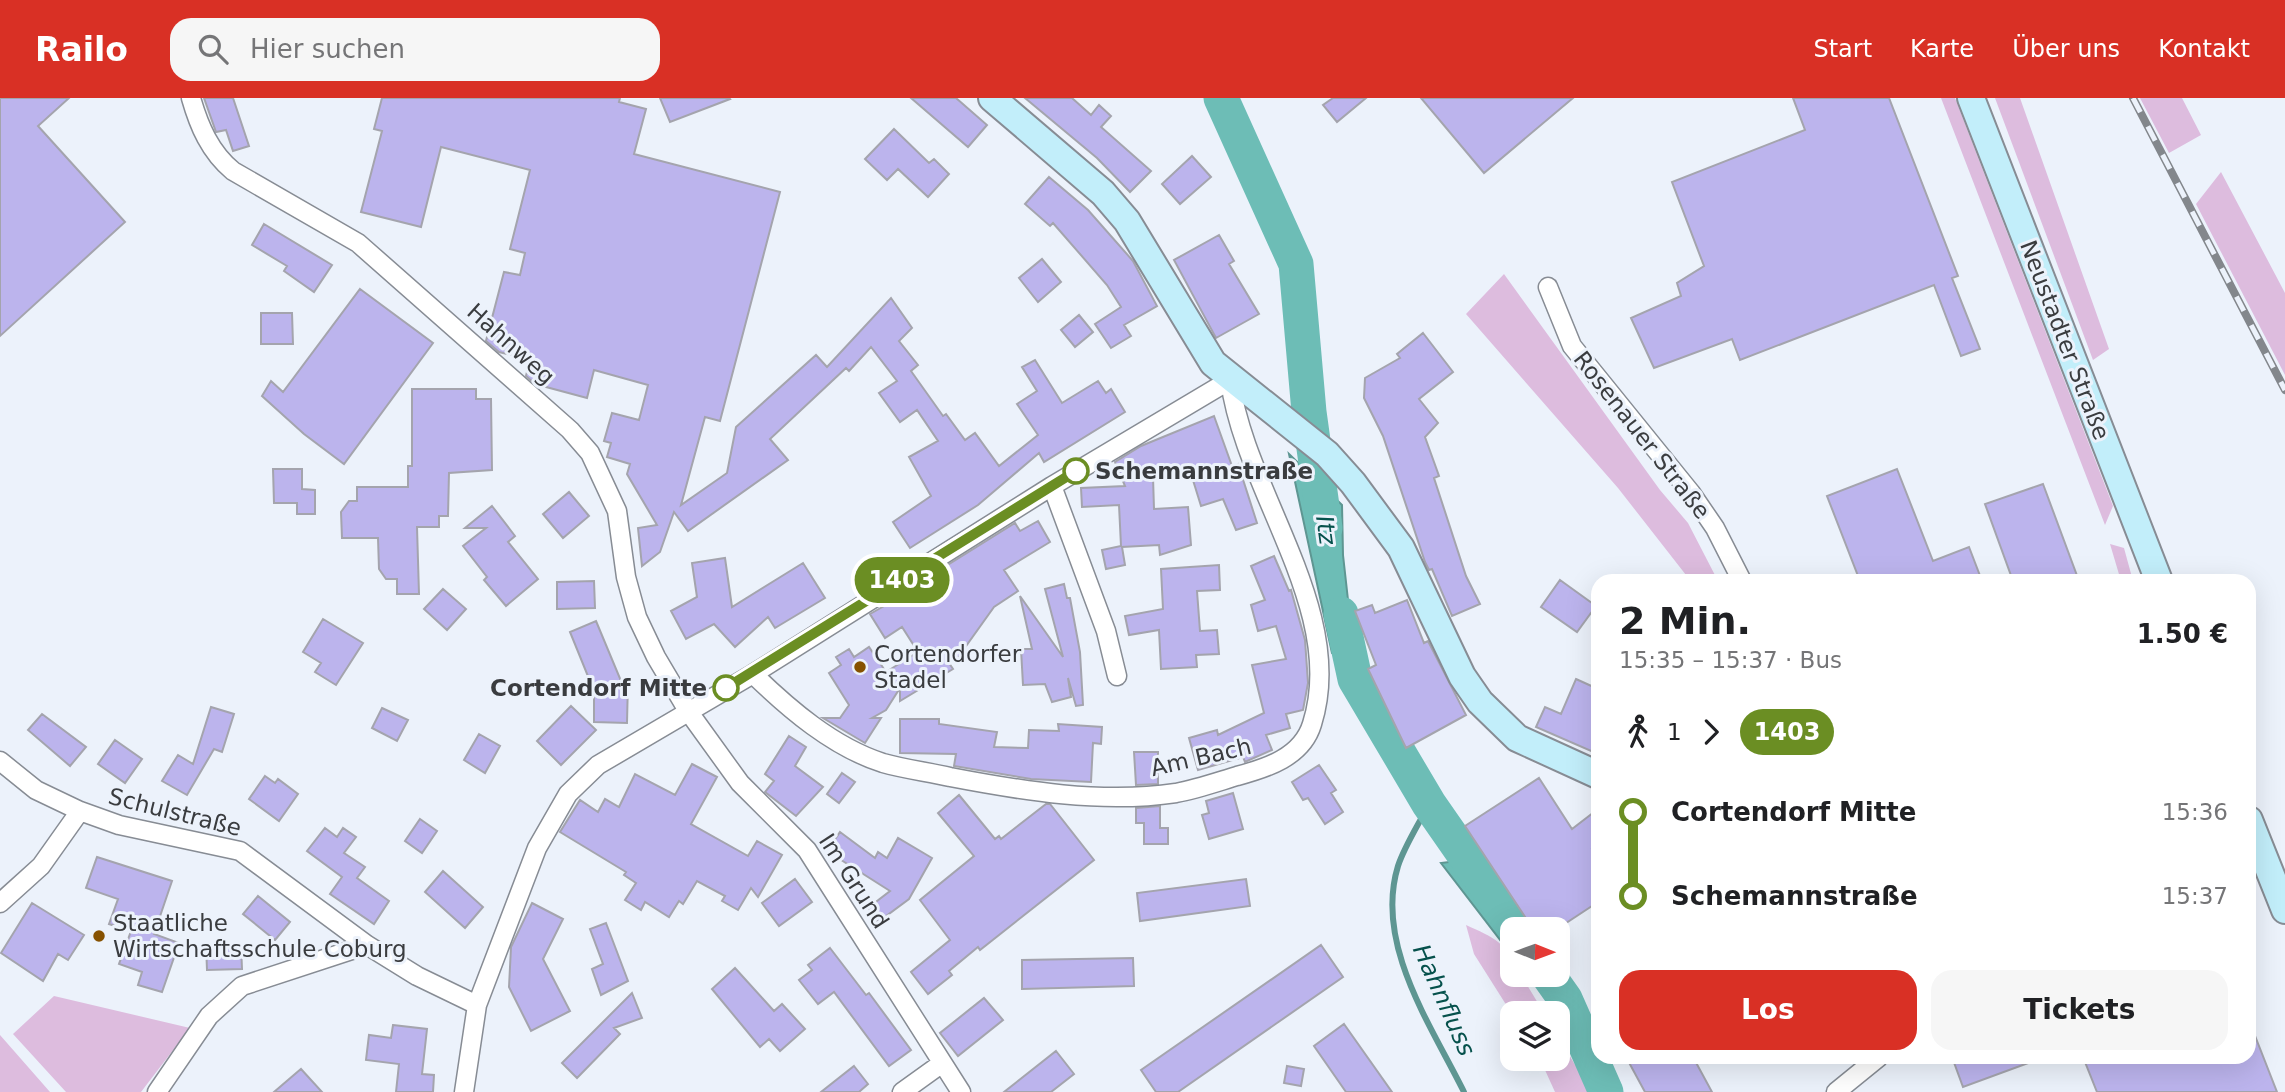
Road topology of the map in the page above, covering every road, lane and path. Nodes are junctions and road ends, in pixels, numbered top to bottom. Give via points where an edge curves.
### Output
1 (191, 98) edge
2 (992, 98) edge
3 (1972, 98) edge
4 (1548, 287) dead end
5 (1230, 380) junction
6 (1052, 486) junction
7 (1738, 574) edge
8 (2156, 574) edge
9 (753, 674) junction
10 (1117, 676) dead end
11 (688, 711) junction
12 (0, 761) edge
13 (1591, 772) edge
14 (79, 811) junction
15 (2256, 838) edge
16 (0, 903) edge
17 (2285, 910) edge
18 (367, 945) junction
19 (477, 1005) junction
20 (941, 1064) junction
21 (1870, 1064) edge
22 (158, 1092) edge
23 (464, 1092) edge
24 (902, 1092) edge
25 (961, 1092) edge
26 (1836, 1092) edge

1 - 11 street, Hahnweg via 218,159 358,243 570,430 590,453 617,511 637,617
2 - 5 street via 1103,193 1127,221 1198,342
3 - 8 street, Neustadter Straße
4 - 7 street, Rosenauer Straße via 1572,346 1691,493
5 - 6 street
5 - 9 street, Am Bach via 1234,415 1316,634 1319,694 1312,726 1282,760 1159,795 1084,795 993,785 880,762 791,711
5 - 13 street via 1300,432 1353,483 1401,548 1462,676 1480,702 1517,738
6 - 9 street
6 - 10 street via 1106,631
9 - 11 street
11 - 19 street via 598,765 568,794 537,848
11 - 20 street, Im Grund via 740,783 807,850
12 - 14 street, Schulstraße via 36,790
14 - 16 street via 41,866
14 - 18 street, Schulstraße via 119,825 240,850
15 - 17 street
18 - 19 street, Schulstraße
18 - 22 street via 242,986 209,1016
19 - 23 street
20 - 24 street
20 - 25 street, Im Grund
21 - 26 street

